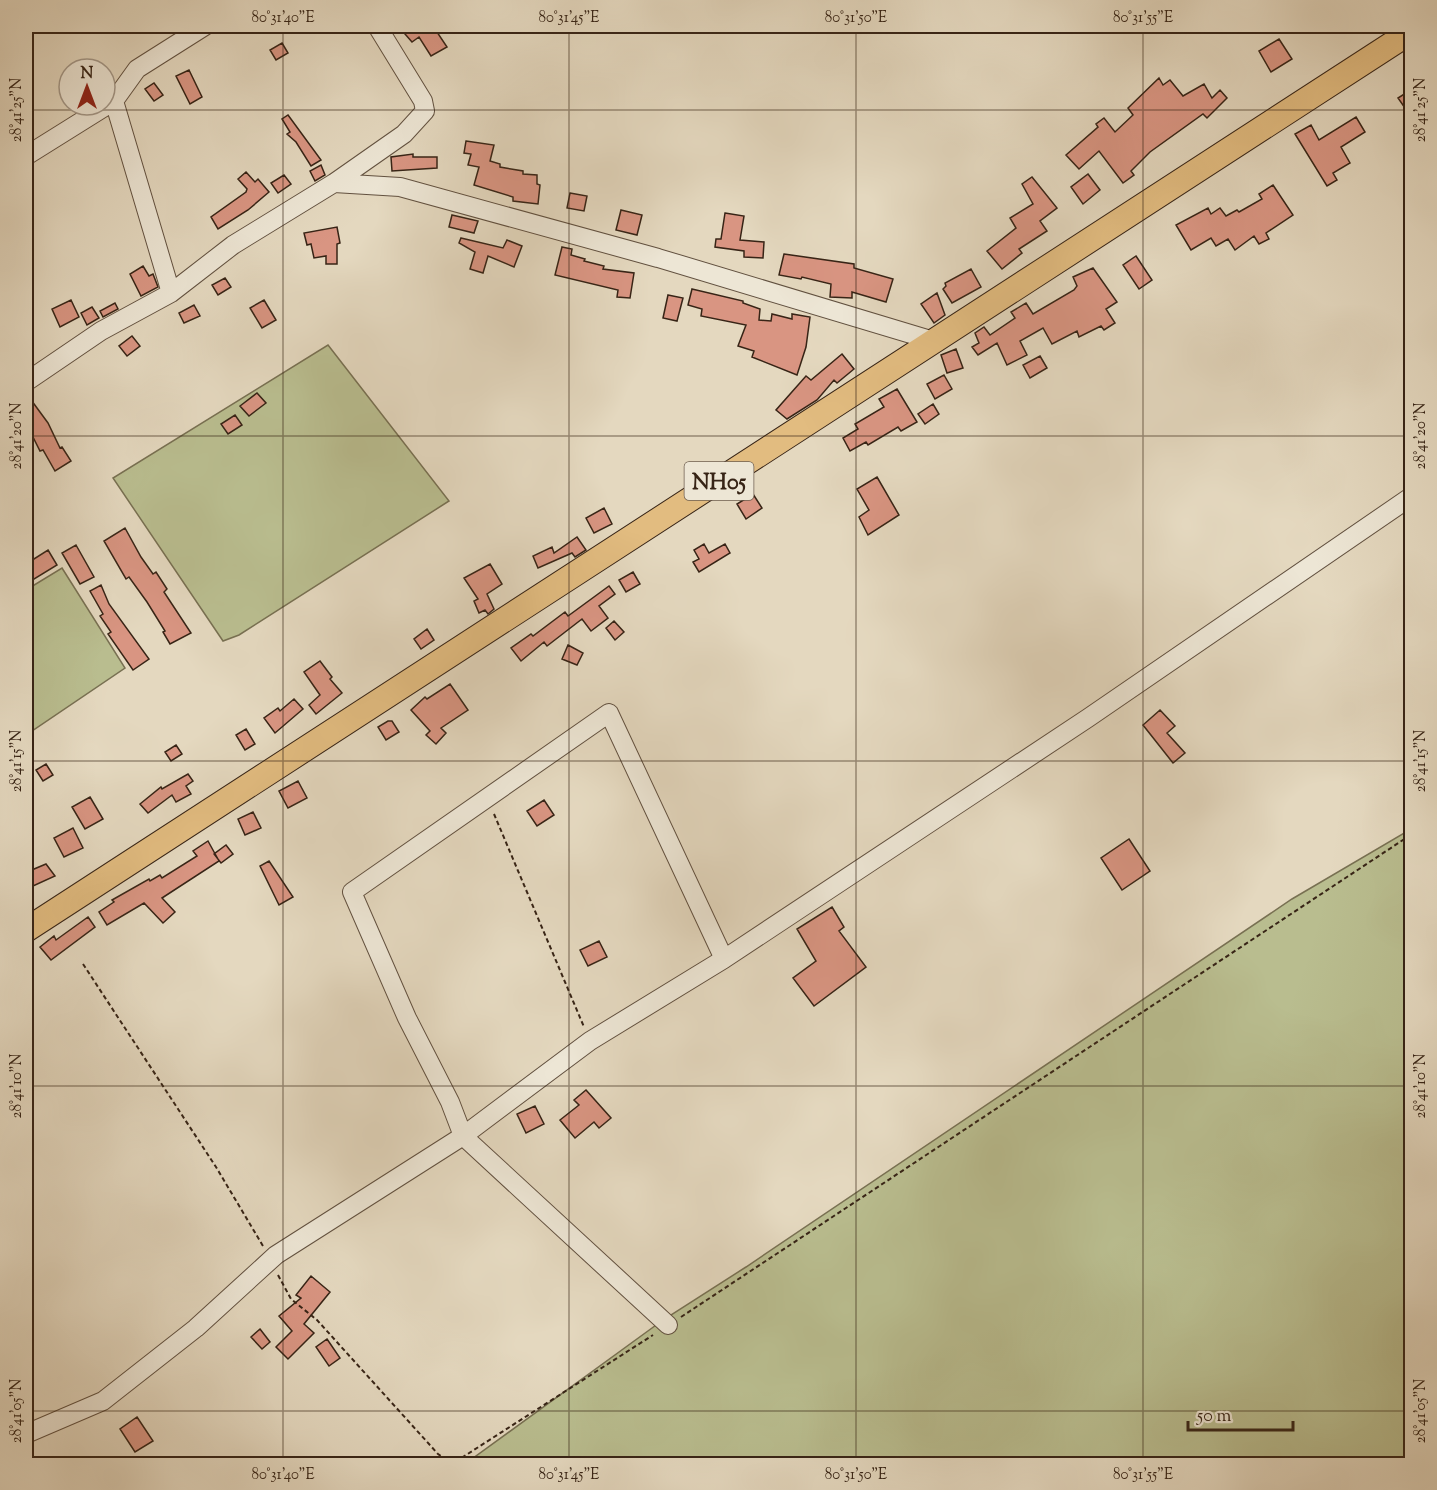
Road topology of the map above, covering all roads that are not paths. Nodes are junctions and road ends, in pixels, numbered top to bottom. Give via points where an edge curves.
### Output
1 (205, 26) edge
2 (377, 26) edge
3 (1412, 31) edge
4 (117, 97) edge
5 (117, 111) edge
6 (88, 117) edge
7 (26, 156) edge
8 (334, 183) junction
9 (171, 292) junction
10 (934, 341) junction
11 (26, 382) edge
12 (1412, 496) edge
13 (26, 930) edge
14 (724, 959) junction
15 (463, 1136) junction
16 (668, 1325) road end
17 (26, 1434) edge

1 - 4 street via 137,69
2 - 8 street via 423,101 425,111 404,134
3 - 10 main road, NH05
5 - 9 street
6 - 7 street
8 - 9 street via 233,245
8 - 10 street via 400,188 456,202
9 - 11 street via 100,331
10 - 13 main road, NH05
12 - 14 street via 1088,718
14 - 15 street via 590,1041
14 - 15 street via 609,714 352,892
15 - 16 street
15 - 17 street via 271,1260 196,1329 103,1401

